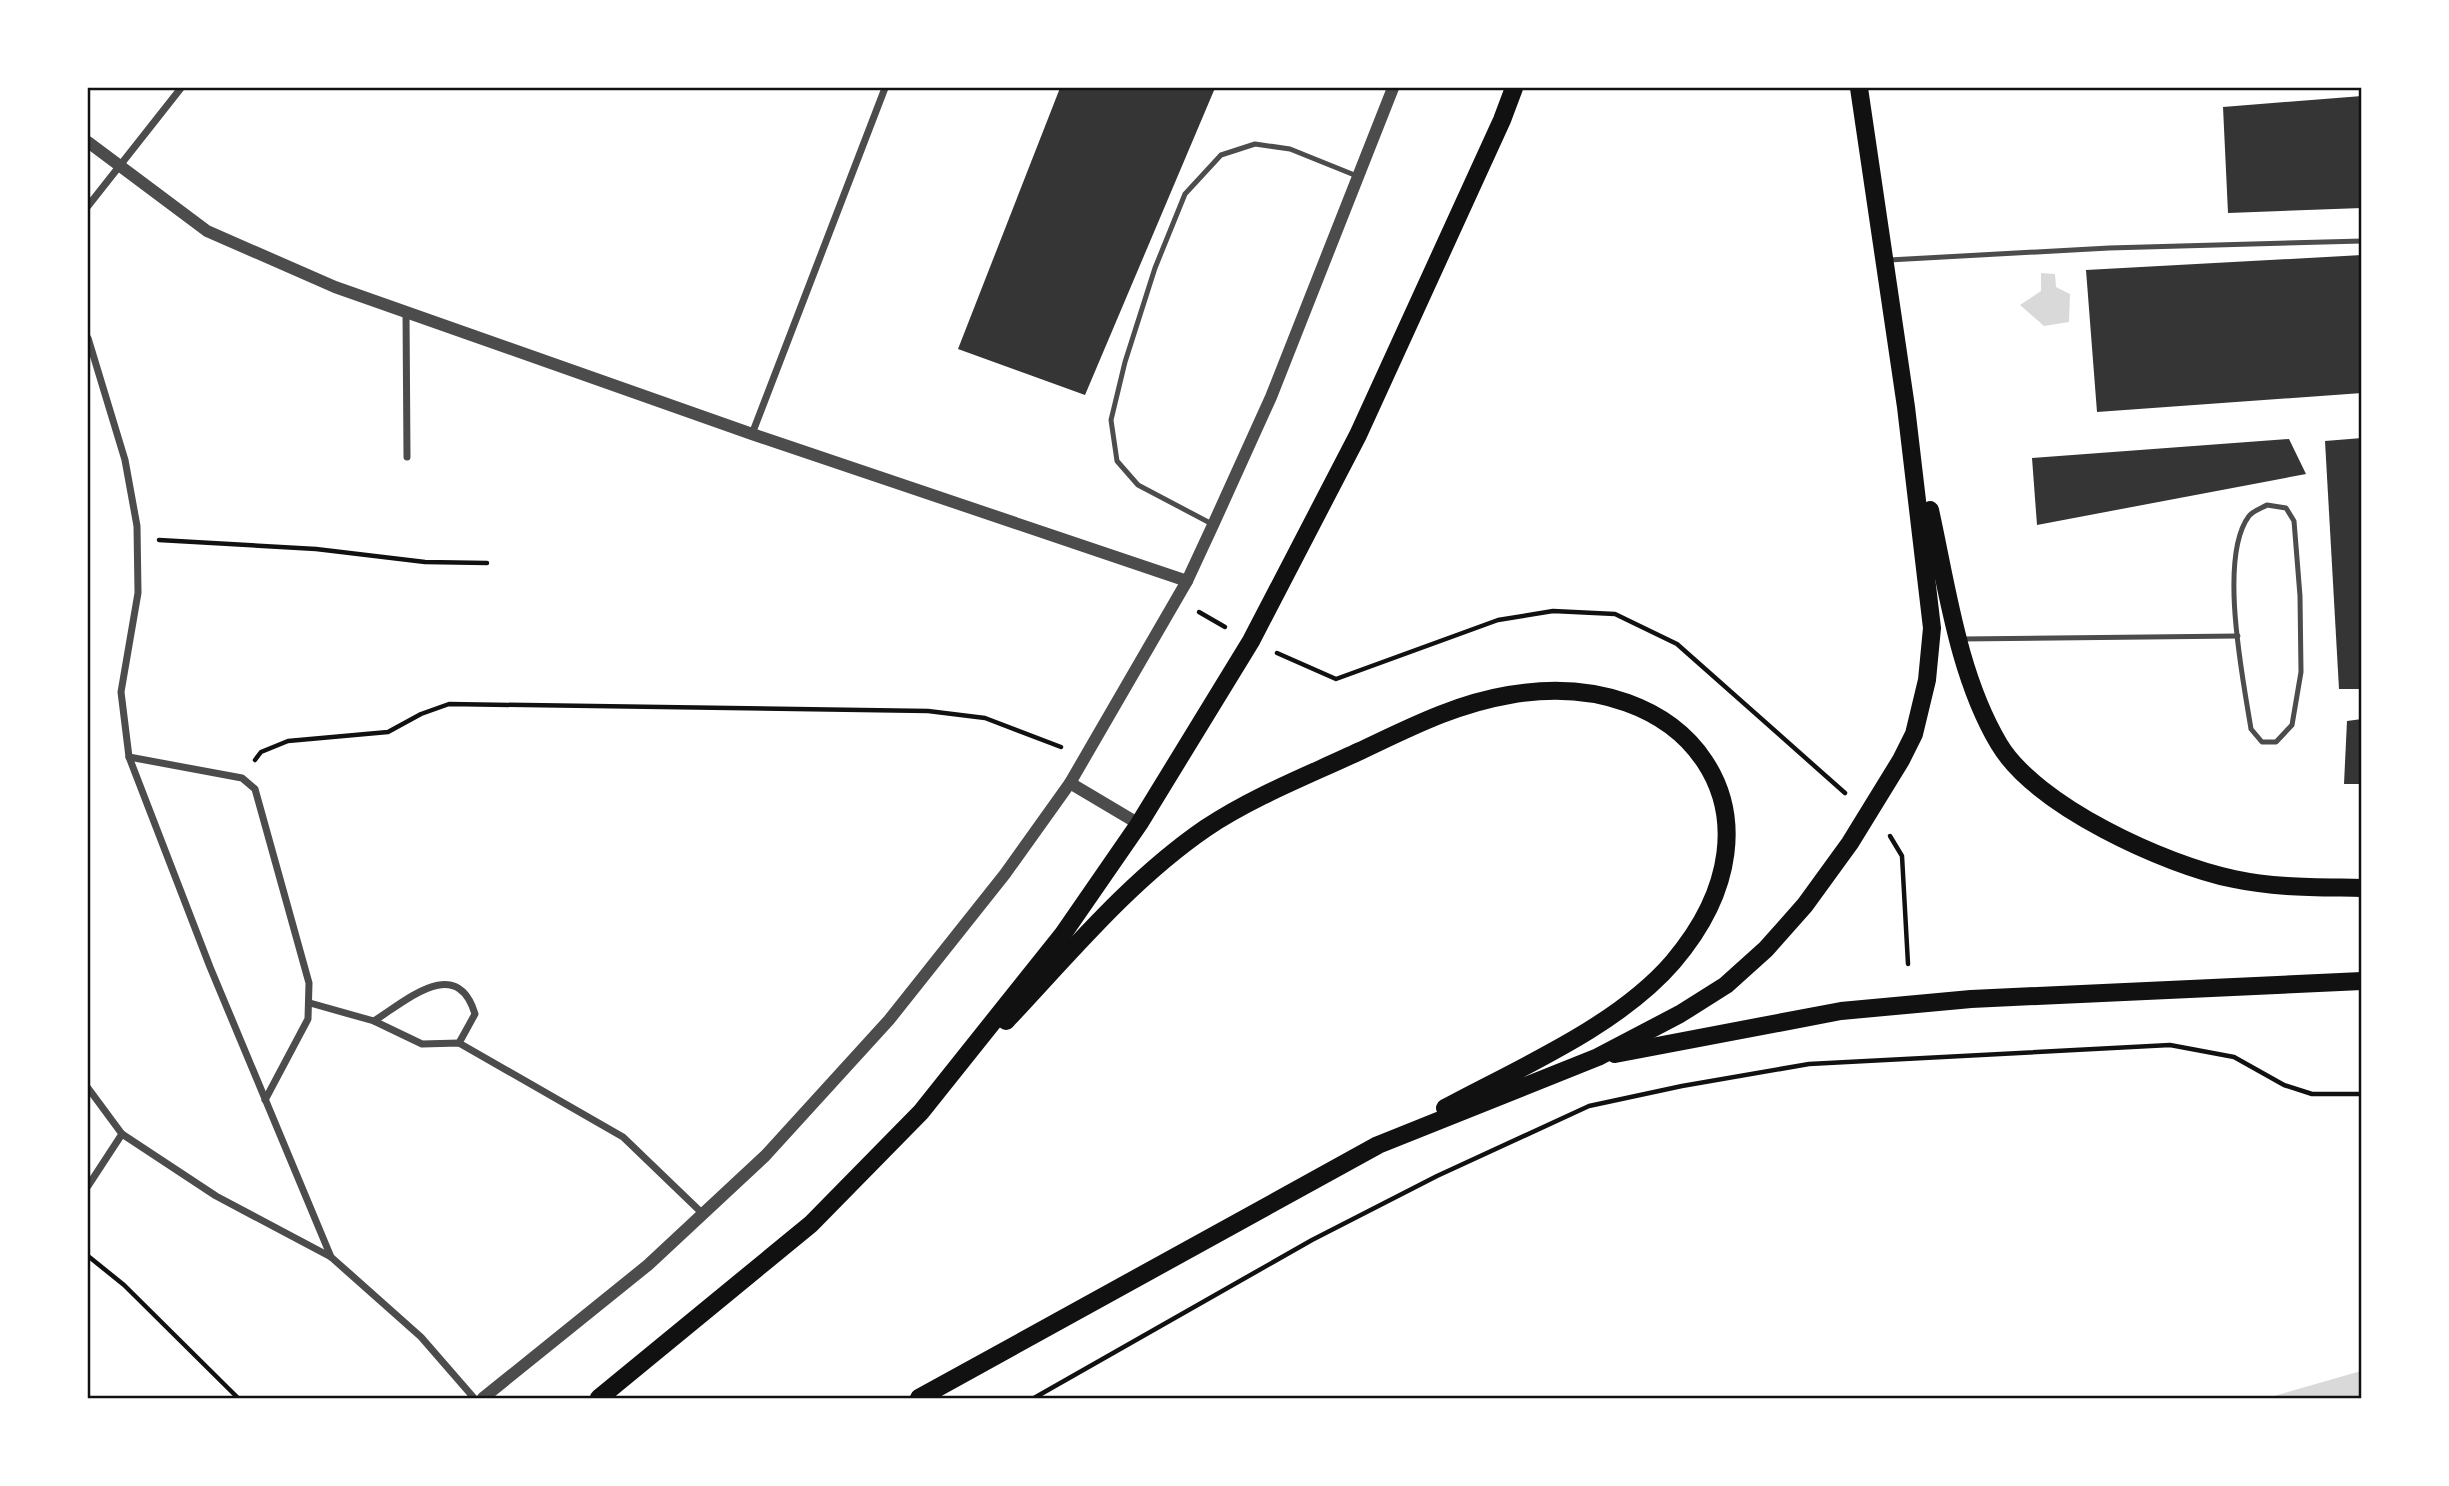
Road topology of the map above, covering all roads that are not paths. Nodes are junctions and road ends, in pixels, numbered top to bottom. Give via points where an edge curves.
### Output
1 (181, 88) edge
2 (885, 88) edge
3 (1393, 88) edge
4 (1516, 88) edge
5 (1859, 88) edge
6 (88, 142) edge
7 (121, 166) junction
8 (1357, 176) junction
9 (88, 206) edge
10 (2361, 241) edge
11 (1885, 260) junction
12 (406, 312) junction
13 (88, 338) edge
14 (1906, 407) junction
15 (752, 434) junction
16 (407, 457) dead end
17 (1213, 525) junction
18 (1186, 581) junction
19 (2238, 636) junction
20 (1959, 639) junction
21 (129, 757) junction
22 (1070, 783) junction
23 (1139, 824) junction
24 (2361, 888) edge
25 (2361, 981) edge
26 (310, 1003) junction
27 (374, 1021) junction
28 (459, 1043) junction
29 (1598, 1057) junction
30 (88, 1088) edge
31 (265, 1100) junction
32 (921, 1112) junction
33 (122, 1134) junction
34 (1378, 1145) junction
35 (88, 1186) edge
36 (703, 1214) junction
37 (331, 1257) junction
38 (474, 1398) edge
39 (483, 1398) edge
40 (599, 1398) edge
41 (919, 1398) edge

1 - 7 street
2 - 15 street
3 - 8 street
4 - 23 main road via 1358,435 1251,641
5 - 11 main road
6 - 7 street
7 - 9 street
7 - 12 street via 207,230 268,260
8 - 17 street via 1271,397
8 - 17 lane via 1290,149 1255,144 1221,155 1185,194 1125,362 1111,420 1117,461 1138,485
10 - 11 lane
11 - 14 main road
12 - 15 street
12 - 16 street
13 - 21 street via 125,460 137,538 138,593 121,692
14 - 20 main road
14 - 29 main road via 1931,601 1930,655 1914,734 1869,814 1805,905 1756,958 1726,985
15 - 18 street
17 - 18 street
18 - 22 street
19 - 19 lane via 2251,729 2262,742 2276,742 2292,725 2301,672 2294,521 2286,508 2267,505 2250,513 2237,538 2233,577
19 - 20 lane
20 - 24 main road via 1984,716 2000,747 2027,777 2085,818 2133,844 2233,879 2292,887
21 - 26 street via 242,778 256,789 309,983
21 - 31 street
22 - 23 street
22 - 36 street via 1005,874 889,1020 765,1156
23 - 32 main road via 1063,933
25 - 29 main road via 1970,999 1855,1009
26 - 27 street
26 - 31 street via 308,1019
27 - 28 street via 422,1044
27 - 28 street via 432,986 446,983 470,998 475,1014
28 - 36 street via 623,1136
29 - 34 main road
30 - 33 street
31 - 37 street
32 - 34 main road via 1138,883 1207,827 1248,803 1434,716 1501,696 1552,691 1600,697 1661,720 1705,762 1726,810 1724,862 1713,899 1693,936 1643,992 1611,1017
32 - 40 main road via 811,1224
33 - 35 street
33 - 37 street via 216,1196
34 - 41 main road
36 - 39 street via 648,1265
37 - 38 street via 421,1337

